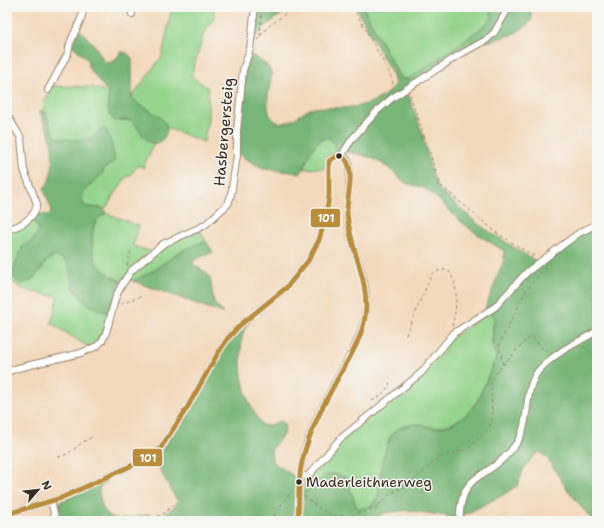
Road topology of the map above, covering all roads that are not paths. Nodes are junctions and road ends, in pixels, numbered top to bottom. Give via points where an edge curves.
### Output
1 (84, 7) edge
2 (132, 7) edge
3 (255, 7) edge
4 (509, 7) edge
5 (132, 14) dead end
6 (48, 90) dead end
7 (7, 115) edge
8 (342, 156) junction
9 (597, 224) edge
10 (7, 229) edge
11 (597, 331) edge
12 (7, 372) edge
13 (300, 477) junction
14 (52, 501) junction
15 (7, 514) edge
16 (56, 521) edge
17 (298, 521) edge
18 (460, 521) edge

1 - 6 street via 68,53
2 - 5 street
3 - 12 street, Hasbergersteig via 250,49 243,70 237,155 230,200 200,228 162,244 126,278 117,292 106,333 97,346 81,353
4 - 8 street via 494,33 486,40 407,88 378,110
7 - 10 street via 21,138 24,170 37,204 34,214 29,219
8 - 13 street via 347,159 350,168 347,213 367,294 365,316 360,336 314,424 305,450
8 - 14 street via 334,157 329,162 326,217 319,240 308,261 287,287 228,338 160,449 146,459
9 - 13 street via 579,233 527,272 489,312 459,329 421,373 340,439 308,476
11 - 18 street via 552,358 539,370 532,381 524,430 508,454 469,485 461,506
13 - 17 street
14 - 15 street
14 - 16 street

